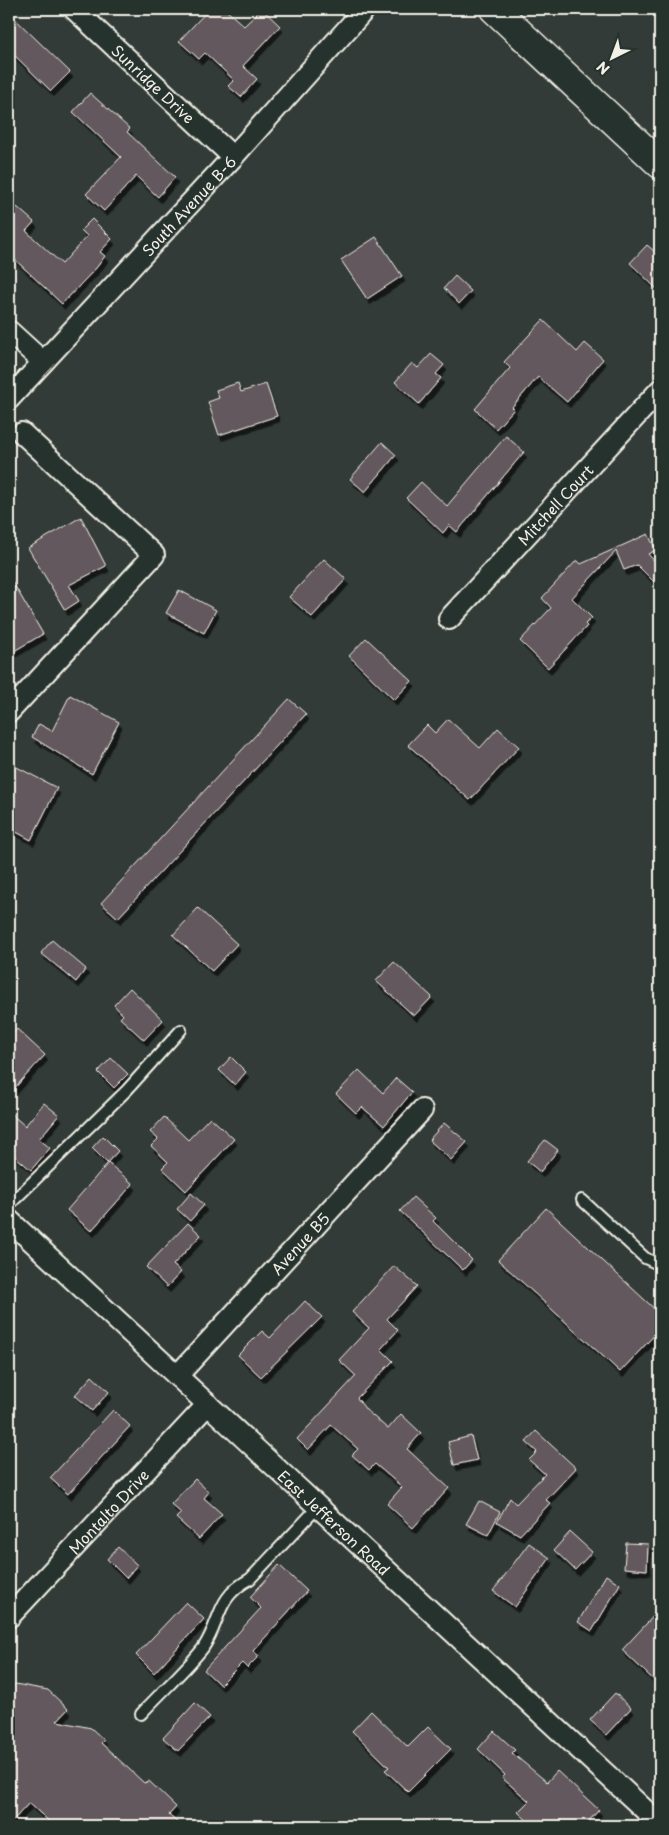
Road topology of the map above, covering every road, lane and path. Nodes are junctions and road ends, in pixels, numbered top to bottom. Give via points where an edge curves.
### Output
1 (74, 9) edge
2 (365, 9) edge
3 (494, 9) edge
4 (233, 157) junction
5 (660, 164) edge
6 (9, 331) edge
7 (43, 362) junction
8 (660, 390) edge
9 (9, 399) edge
10 (22, 433) dead end
11 (449, 619) dead end
12 (9, 712) edge
13 (181, 1030) dead end
14 (422, 1110) dead end
15 (582, 1200) dead end
16 (9, 1205) edge
17 (9, 1220) edge
18 (660, 1266) edge
19 (177, 1376) junction
20 (208, 1404) junction
21 (318, 1506) junction
22 (9, 1618) edge
23 (141, 1714) dead end
24 (660, 1824) edge

1 - 4 street, Sunridge Drive
2 - 4 street, South Avenue B-6
3 - 5 street
4 - 7 street, South Avenue B-6
6 - 7 street
7 - 9 street, South Avenue B-6
8 - 11 street, Mitchell Court
10 - 12 street via 154,555
13 - 16 lane via 127,1090
14 - 19 street, Avenue B5
15 - 18 lane via 645,1258
17 - 19 street, East Jefferson Road
19 - 20 street, East Jefferson Road
20 - 21 street, East Jefferson Road
20 - 22 street, Montalto Drive
21 - 23 lane via 250,1579 225,1599 203,1647
21 - 24 street, East Jefferson Road

